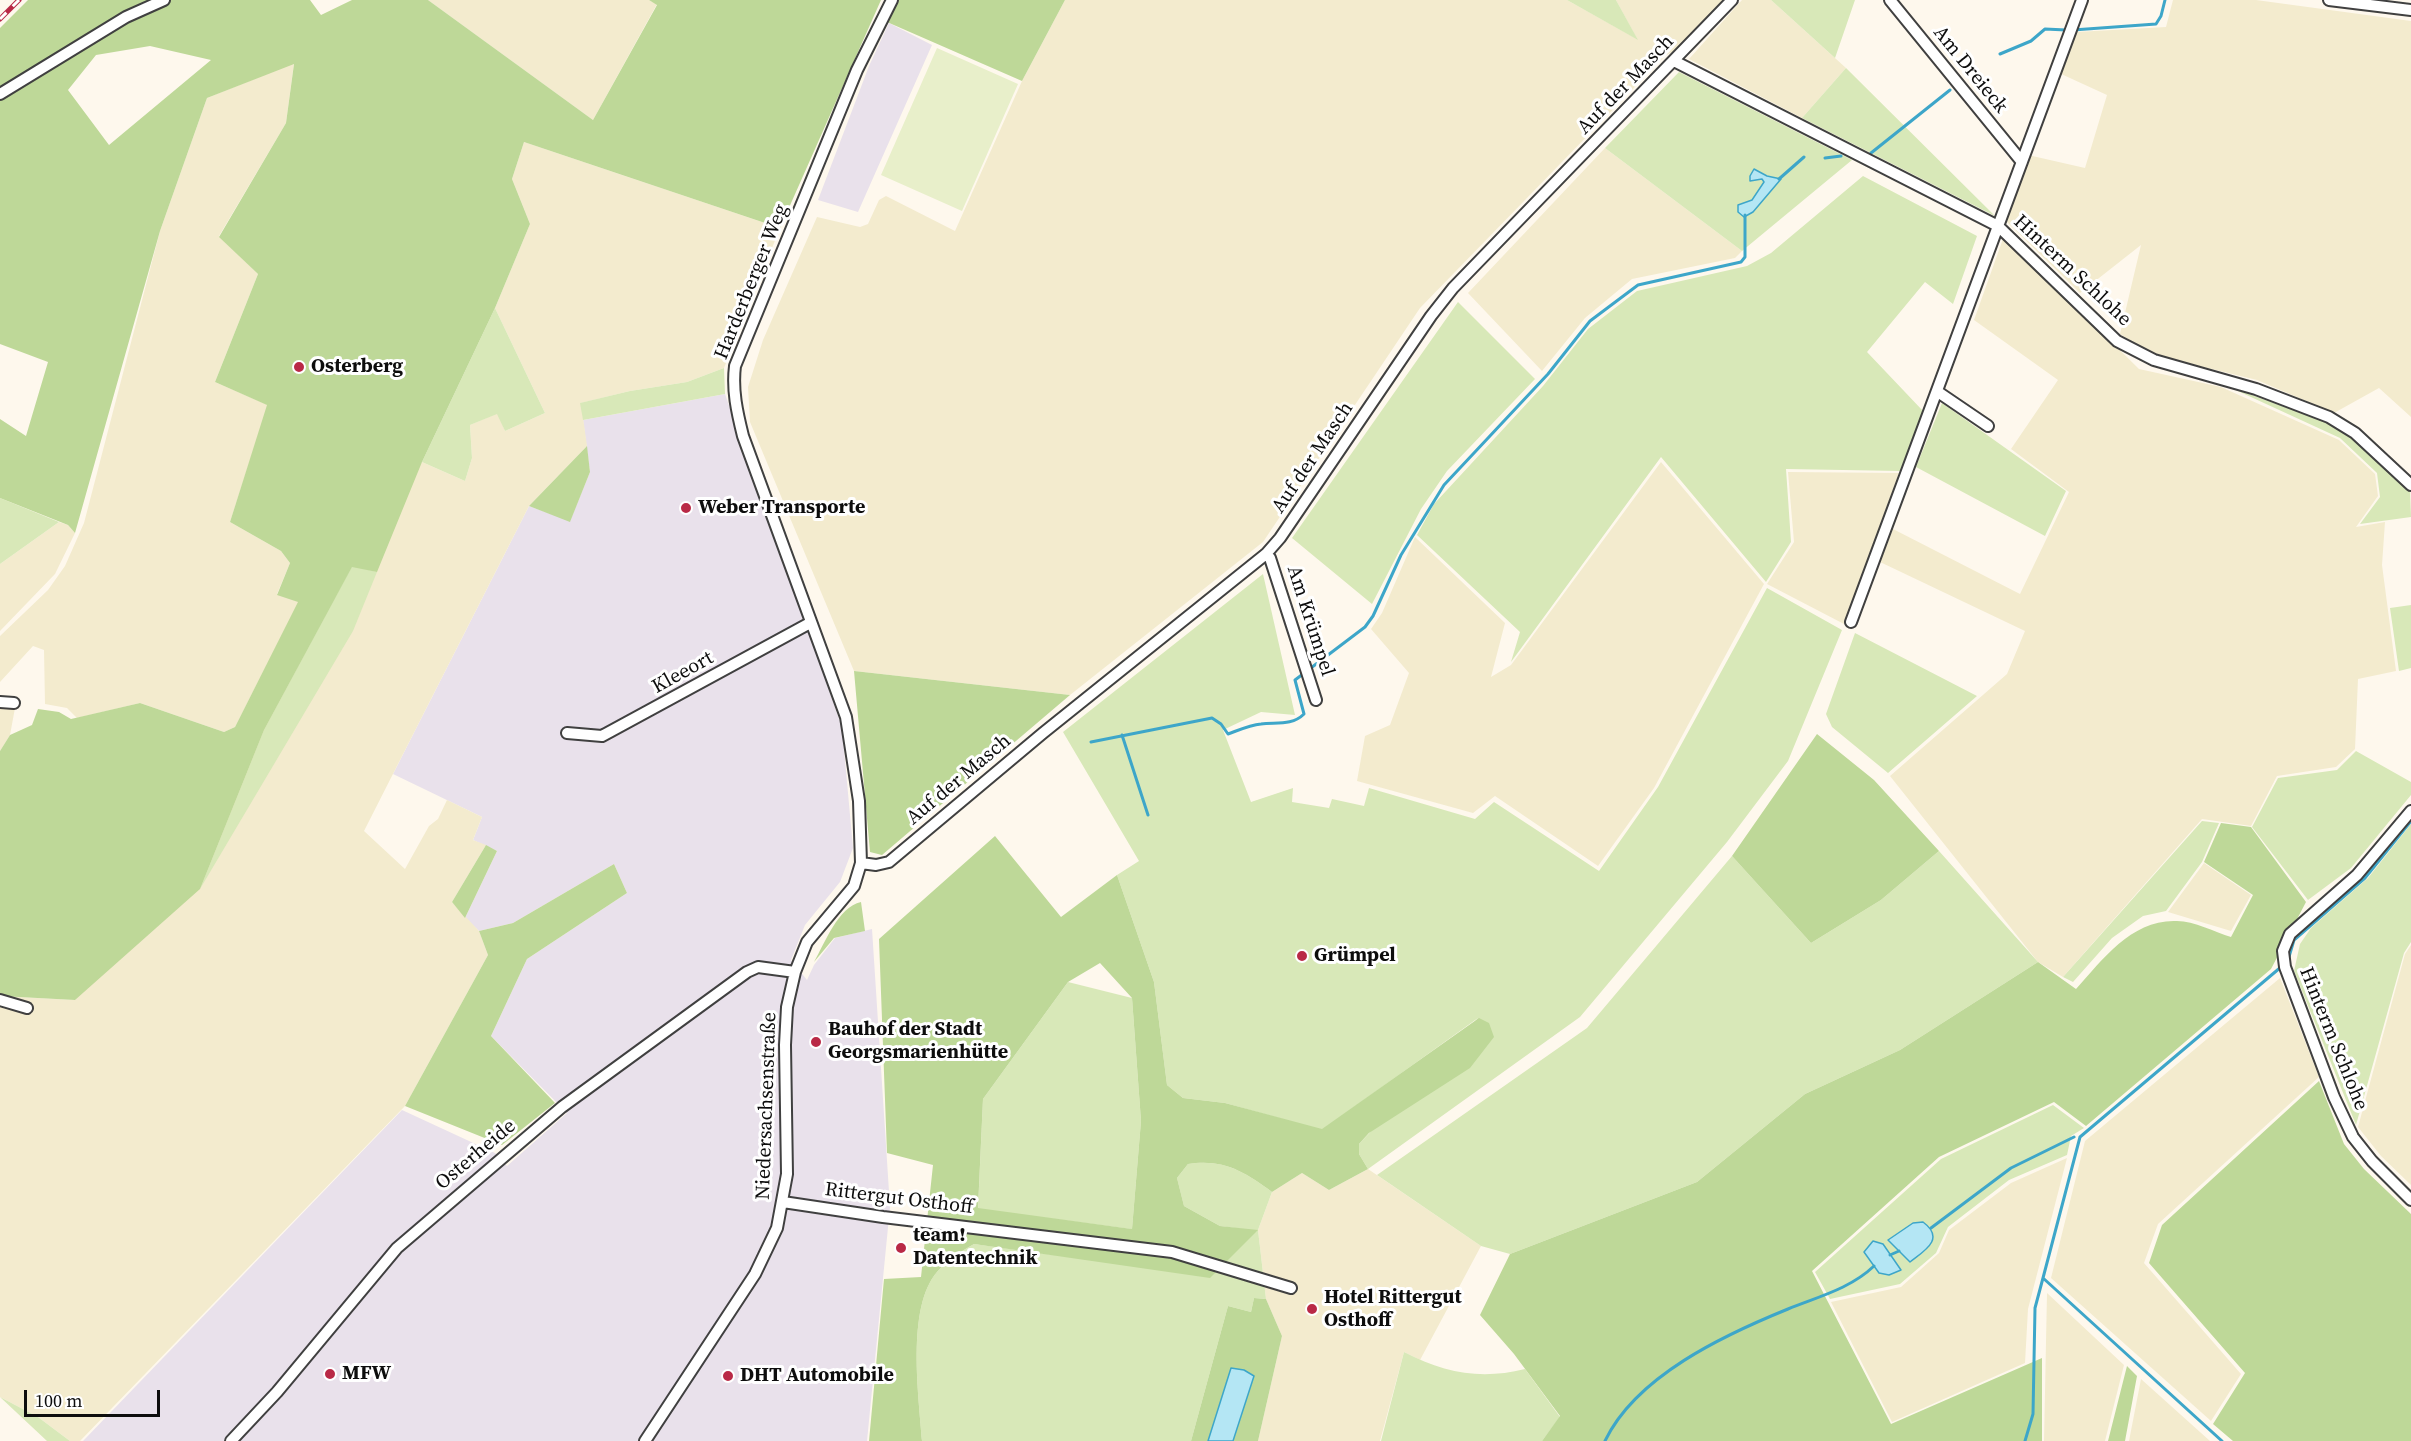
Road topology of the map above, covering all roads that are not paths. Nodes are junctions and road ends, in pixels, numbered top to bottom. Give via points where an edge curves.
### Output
1 (164, 0) edge
2 (892, 0) edge
3 (1732, 0) edge
4 (1890, 0) edge
5 (2082, 0) edge
6 (2329, 0) edge
7 (2411, 10) edge
8 (1674, 61) junction
9 (0, 94) edge
10 (2022, 162) junction
11 (1998, 226) junction
12 (1938, 392) junction
13 (1988, 426) dead end
14 (2411, 485) edge
15 (1266, 554) junction
16 (1851, 622) dead end
17 (810, 623) junction
18 (1316, 700) dead end
19 (0, 702) edge
20 (14, 703) dead end
21 (567, 733) dead end
22 (2411, 811) edge
23 (861, 863) junction
24 (795, 972) junction
25 (0, 1000) edge
26 (27, 1008) dead end
27 (2411, 1200) edge
28 (783, 1202) junction
29 (1291, 1288) dead end
30 (231, 1441) edge
31 (645, 1441) edge

1 - 9 street via 126,17
2 - 17 street, Harderberger Weg via 857,70 735,366 735,402 743,436
3 - 8 street, Auf der Masch
4 - 10 street, Am Dreieck
5 - 10 street
6 - 7 street
8 - 11 street, Hinterm Schlohe
8 - 15 street, Auf der Masch via 1453,288
10 - 11 street
11 - 12 street
11 - 14 street, Hinterm Schlohe via 2117,340 2154,360 2256,388 2328,417 2355,433
12 - 13 street
12 - 16 street
15 - 18 street, Am Krümpel
15 - 23 street, Auf der Masch via 889,862
17 - 21 street, Kleeort via 602,736
17 - 23 street, Harderberger Weg via 846,717 859,801
19 - 20 street
22 - 27 street, Hinterm Schlohe via 2357,875 2290,934 2283,951 2284,963 2334,1097 2353,1137
23 - 24 street, Niedersachsenstraße via 854,886 807,942
24 - 28 street, Niedersachsenstraße via 787,1007 785,1045 787,1174
24 - 30 street, Osterheide via 758,967 747,972 562,1107 502,1156 397,1248
25 - 26 street
28 - 29 street, Rittergut Osthoff via 1172,1252
28 - 31 street, Niedersachsenstraße via 777,1228 755,1274

